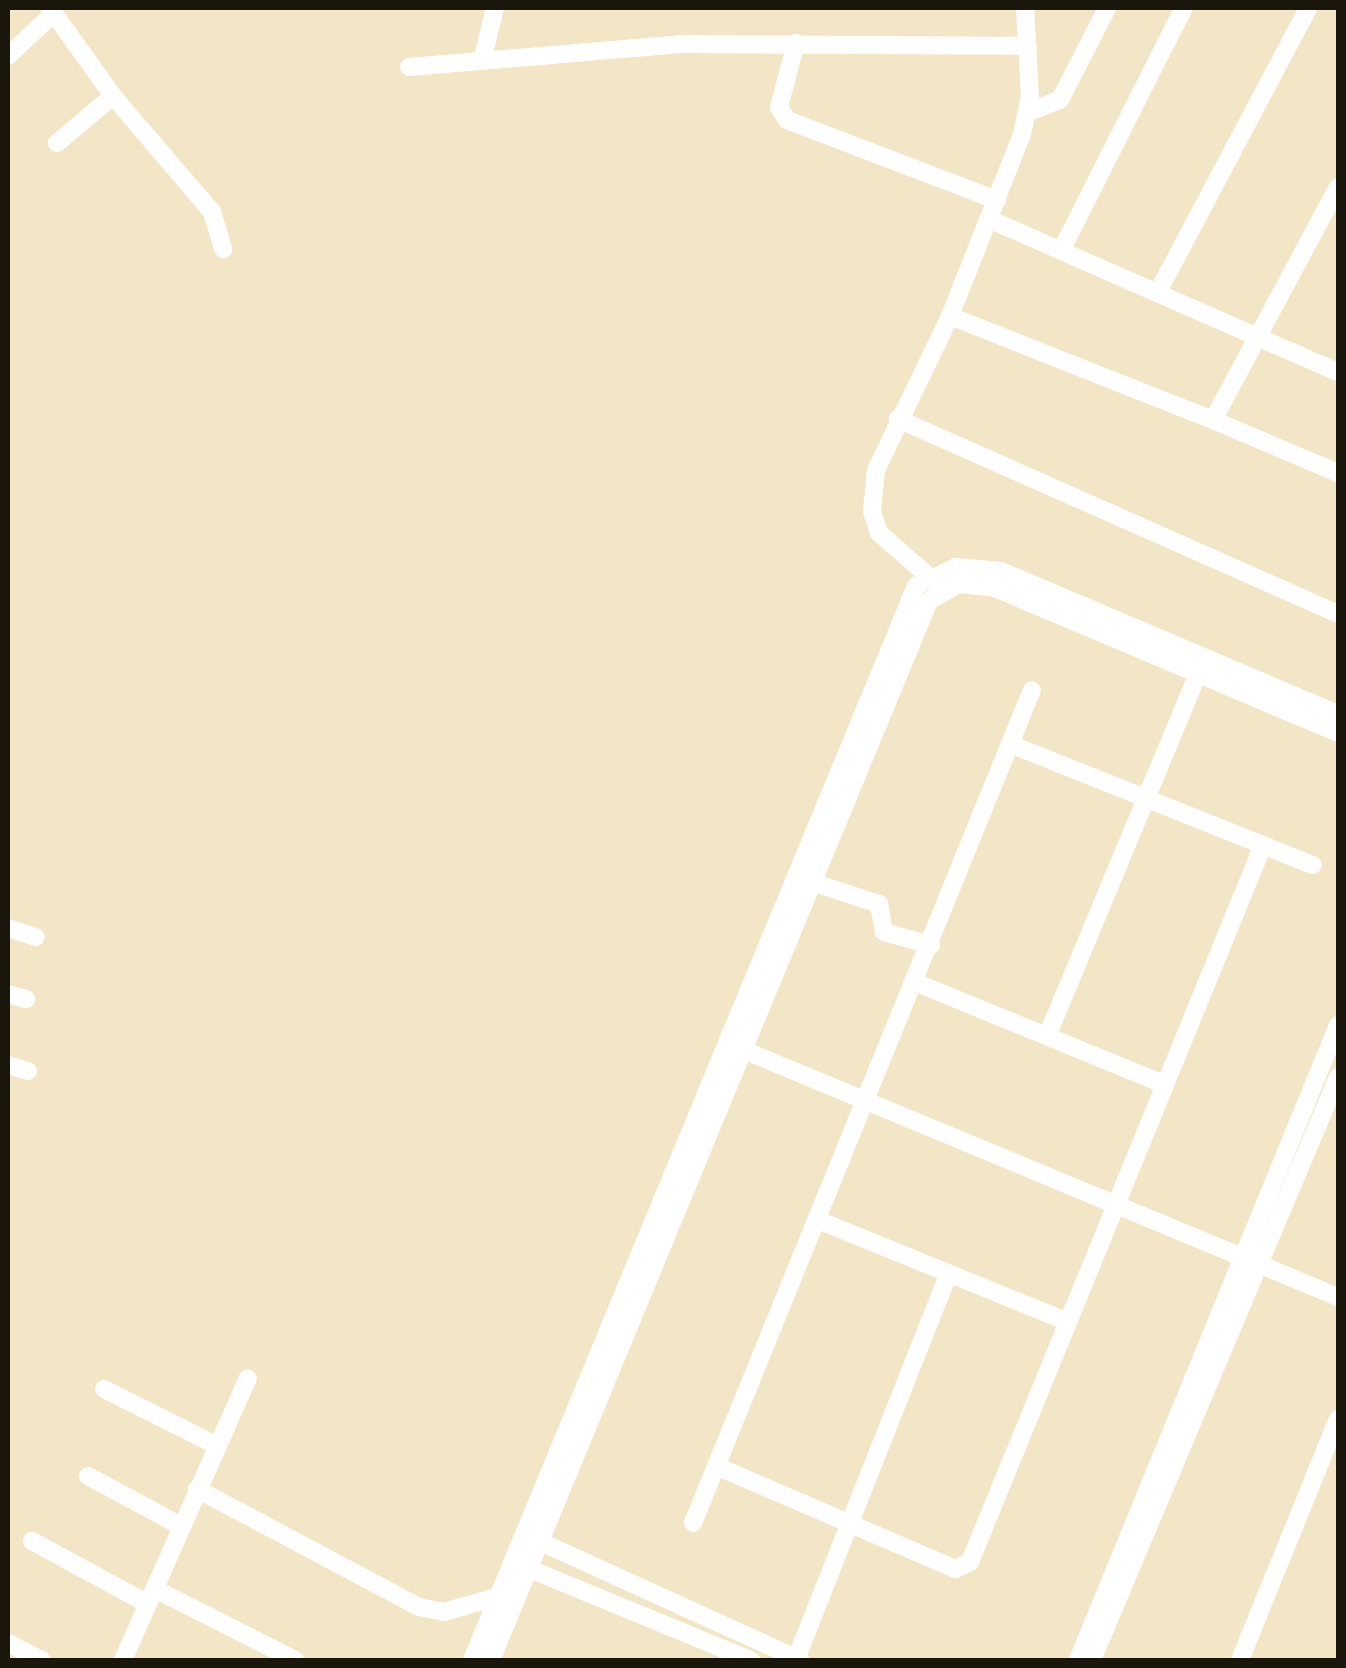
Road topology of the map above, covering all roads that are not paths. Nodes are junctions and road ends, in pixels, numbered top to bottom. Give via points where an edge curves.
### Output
1 (495, 8) edge
2 (1024, 8) edge
3 (1106, 8) edge
4 (1184, 8) edge
5 (1308, 8) edge
6 (52, 10) edge
7 (796, 44) junction
8 (1028, 46) junction
9 (8, 56) edge
10 (483, 58) junction
11 (409, 68) dead end
12 (113, 96) junction
13 (1026, 113) junction
14 (57, 144) dead end
15 (1338, 186) edge
16 (998, 200) junction
17 (991, 220) junction
18 (222, 249) dead end
19 (1062, 249) junction
20 (1159, 290) junction
21 (950, 316) junction
22 (1259, 333) junction
23 (1338, 372) edge
24 (898, 419) junction
25 (1213, 420) junction
26 (1337, 467) edge
27 (936, 582) junction
28 (1338, 614) edge
29 (1201, 667) junction
30 (1032, 690) dead end
31 (1338, 714) edge
32 (1338, 734) edge
33 (1010, 744) junction
34 (1148, 798) junction
35 (1263, 845) junction
36 (1312, 865) dead end
37 (812, 882) junction
38 (8, 928) edge
39 (36, 938) dead end
40 (931, 946) junction
41 (916, 983) junction
42 (1338, 1025) edge
43 (1048, 1034) junction
44 (734, 1046) junction
45 (8, 1065) edge
46 (28, 1071) dead end
47 (1338, 1077) edge
48 (1164, 1084) junction
49 (870, 1102) junction
50 (1117, 1207) junction
51 (818, 1220) junction
52 (1252, 1260) junction
53 (948, 1275) junction
54 (1338, 1297) edge
55 (1066, 1321) junction
56 (248, 1378) dead end
57 (104, 1389) dead end
58 (1338, 1419) edge
59 (216, 1446) junction
60 (716, 1466) junction
61 (88, 1476) dead end
62 (196, 1489) junction
63 (693, 1523) dead end
64 (181, 1526) junction
65 (848, 1527) junction
66 (533, 1538) junction
67 (32, 1541) dead end
68 (522, 1565) junction
69 (151, 1597) junction
70 (507, 1597) junction
71 (8, 1643) edge
72 (42, 1660) edge
73 (123, 1660) edge
74 (296, 1660) edge
75 (472, 1660) edge
76 (491, 1660) edge
77 (751, 1660) edge
78 (798, 1660) edge
79 (1078, 1660) edge
80 (1092, 1660) edge
81 (1240, 1660) edge

1 - 10 street
2 - 8 street
3 - 13 street via 1060,100
4 - 19 street
5 - 20 street
6 - 9 street
6 - 12 street
7 - 8 street
7 - 10 street
7 - 16 street via 779,107 786,120
8 - 13 street
10 - 11 street
12 - 14 street
12 - 18 street via 212,212
13 - 16 street
15 - 22 street
16 - 17 street
17 - 19 street
17 - 21 street
19 - 20 street
20 - 22 street
21 - 24 street
21 - 25 street
22 - 23 street
22 - 25 street
24 - 27 street via 876,470 872,511 880,533
24 - 28 street
25 - 26 street
27 - 29 street via 996,588
27 - 37 street
27 - 44 street via 908,600
29 - 31 street
29 - 32 street
29 - 34 street
30 - 33 street
33 - 34 street
33 - 40 street
34 - 35 street
34 - 43 street
35 - 36 street
35 - 48 street
37 - 40 street via 879,904 884,932
37 - 44 street
38 - 39 street
40 - 41 street
41 - 43 street
41 - 49 street
42 - 52 street
43 - 48 street
44 - 49 street
44 - 66 street
45 - 46 street
47 - 52 street
48 - 50 street
49 - 50 street
49 - 51 street
50 - 52 street
50 - 55 street
51 - 53 street
51 - 60 street
52 - 54 street
52 - 79 street
52 - 80 street
53 - 55 street
53 - 65 street
55 - 65 street via 964,1568
56 - 59 street
57 - 59 street
58 - 81 street
59 - 62 street
60 - 63 street
60 - 65 street
61 - 64 street
62 - 64 street
62 - 70 street via 419,1607 444,1612
64 - 69 street
65 - 78 street
66 - 68 street
66 - 78 street
67 - 69 street
68 - 70 street
68 - 77 street
69 - 73 street
69 - 74 street
70 - 75 street
70 - 76 street
71 - 72 street

